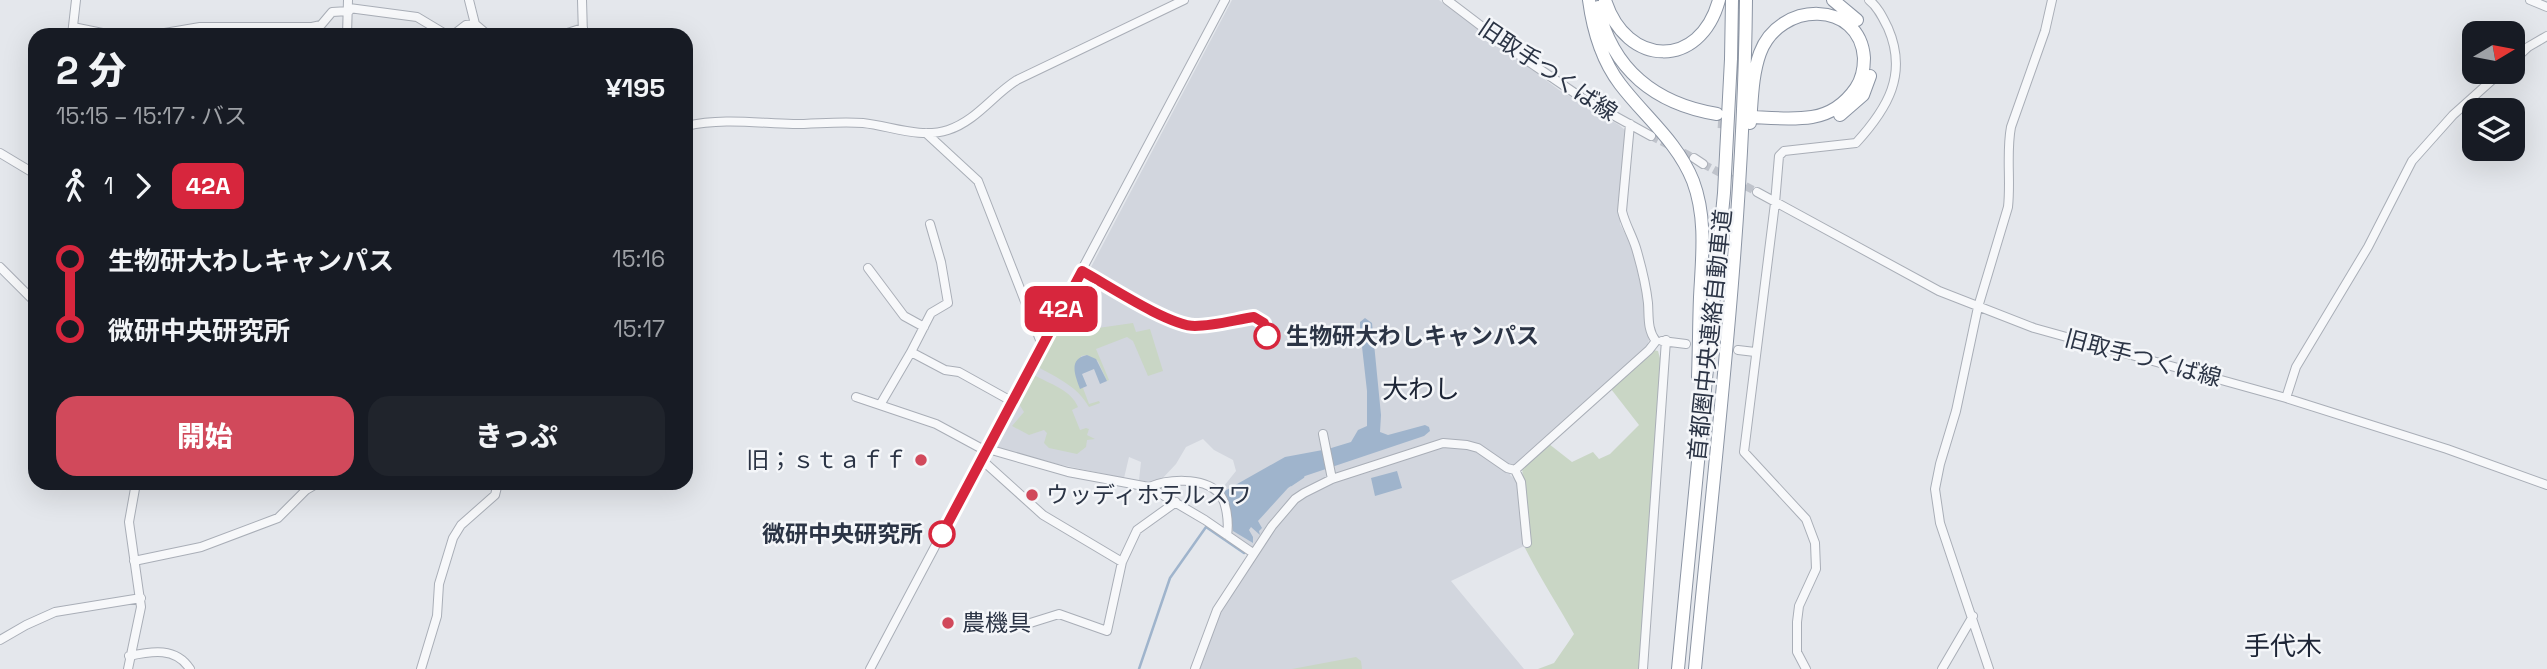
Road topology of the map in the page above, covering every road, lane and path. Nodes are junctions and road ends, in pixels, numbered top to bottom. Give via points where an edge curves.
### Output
1 (76, 0) edge
2 (469, 0) edge
3 (582, 0) edge
4 (1184, 0) edge
5 (1225, 0) edge
6 (1447, 0) edge
7 (1589, 0) edge
8 (1597, 0) edge
9 (1605, 0) edge
10 (1719, 0) edge
11 (1732, 0) edge
12 (1746, 0) edge
13 (1833, 0) edge
14 (1869, 0) edge
15 (2052, 0) edge
16 (2530, 0) edge
17 (348, 6) edge
18 (2547, 7) edge
19 (475, 24) junction
20 (72, 28) edge
21 (195, 28) edge
22 (347, 28) edge
23 (435, 28) edge
24 (462, 28) edge
25 (480, 28) edge
26 (583, 28) edge
27 (1597, 35) junction
28 (2547, 36) edge
29 (2525, 50) edge
30 (2488, 84) edge
31 (1630, 124) junction
32 (693, 125) edge
33 (926, 133) junction
34 (1651, 136) tunnel mouth
35 (0, 153) edge
36 (1694, 158) tunnel mouth
37 (1703, 163) tunnel mouth
38 (28, 170) edge
39 (1757, 192) tunnel mouth
40 (1775, 202) junction
41 (930, 224) dead end
42 (0, 267) edge
43 (868, 268) dead end
44 (28, 295) edge
45 (1978, 307) junction
46 (924, 327) junction
47 (1727, 331) junction
48 (1656, 341) junction
49 (1666, 341) junction
50 (1686, 344) dead end
51 (1042, 345) junction
52 (1738, 350) dead end
53 (911, 352) junction
54 (1755, 352) junction
55 (856, 397) dead end
56 (2286, 398) junction
57 (1013, 402) junction
58 (880, 405) junction
59 (1324, 434) dead end
60 (987, 450) junction
61 (982, 460) junction
62 (1515, 470) junction
63 (1331, 475) junction
64 (1695, 485) junction
65 (2547, 485) edge
66 (1149, 487) junction
67 (135, 490) edge
68 (306, 490) edge
69 (496, 490) edge
70 (1176, 502) junction
71 (1227, 535) junction
72 (1527, 543) dead end
73 (1253, 553) junction
74 (134, 561) junction
75 (1122, 562) junction
76 (141, 598) junction
77 (1973, 616) junction
78 (1027, 624) dead end
79 (0, 640) edge
80 (129, 656) junction
81 (128, 669) edge
82 (190, 669) edge
83 (421, 669) edge
84 (870, 669) edge
85 (1195, 669) edge
86 (1643, 669) edge
87 (1678, 669) edge
88 (1695, 669) edge
89 (1804, 669) edge
90 (1942, 669) edge
91 (1989, 669) edge

1 - 20 street
2 - 19 street
3 - 26 street
4 - 33 street via 1017,80 957,127
5 - 51 street
6 - 31 street, 旧取手つくば線 via 1558,83
7 - 27 highway
8 - 27 highway via 1616,54 1638,79 1680,106 1718,118 1696,118 1671,110 1645,94 1624,75
9 - 10 highway via 1628,39 1641,47 1667,51 1700,37
11 - 64 highway, 首都圏中央連絡自動車道 via 1724,193
12 - 47 highway, 首都圏中央連絡自動車道
13 - 47 highway via 1850,12 1867,34 1872,66 1863,95 1828,121 1792,126 1753,120 1814,117 1842,105 1860,82 1864,66 1859,35 1831,12 1794,14 1778,25 1761,51 1753,89 1738,272
14 - 40 street via 1885,21 1895,46 1891,93 1877,119 1856,142 1784,150 1779,156
15 - 45 street via 2011,127 2008,207
16 - 18 street
17 - 21 street via 312,27
17 - 22 street
17 - 23 street via 417,17
19 - 24 street
19 - 25 street
27 - 64 highway via 1619,83 1678,151 1698,199 1702,259
28 - 29 street
30 - 56 street via 2412,161 2368,247 2296,367
31 - 34 street, 旧取手つくば線
31 - 48 street via 1622,211 1635,246
32 - 33 street via 728,120 862,123
33 - 51 street via 978,181
35 - 38 street
36 - 37 street
39 - 40 street, 旧取手つくば線
40 - 45 street, 旧取手つくば線 via 1939,291
40 - 54 street
41 - 46 street via 947,303 931,313
42 - 44 street
43 - 46 street via 904,316
45 - 56 street, 旧取手つくば線 via 2034,328
45 - 77 street via 1935,489 1940,523
46 - 53 street
47 - 88 highway, 首都圏中央連絡自動車道
48 - 49 street
48 - 62 street
49 - 50 street
49 - 86 street
51 - 57 street
52 - 54 street
53 - 57 street
53 - 58 street
54 - 89 street via 1744,452 1806,519 1815,543 1816,569 1799,606 1797,622 1797,652
55 - 58 street
56 - 65 street, 旧取手つくば線
57 - 60 street
58 - 60 street via 936,424
59 - 63 street
60 - 61 street
60 - 66 street
61 - 75 street via 1043,515
61 - 84 street
62 - 63 street via 1478,448 1443,443
62 - 72 street via 1521,482
63 - 73 street via 1295,499
64 - 87 highway, 首都圏中央連絡自動車道
66 - 70 street
66 - 71 street via 1190,481 1214,490 1225,508
67 - 74 street via 129,522
68 - 74 street via 278,518 201,547
69 - 83 street via 453,538
70 - 71 street
70 - 75 street via 1137,530
71 - 73 street
73 - 85 street via 1217,610
74 - 76 street
75 - 78 street via 1107,631 1059,614
76 - 79 street via 55,612
76 - 80 street
77 - 90 street
77 - 91 street
80 - 81 street
80 - 82 street via 172,654

